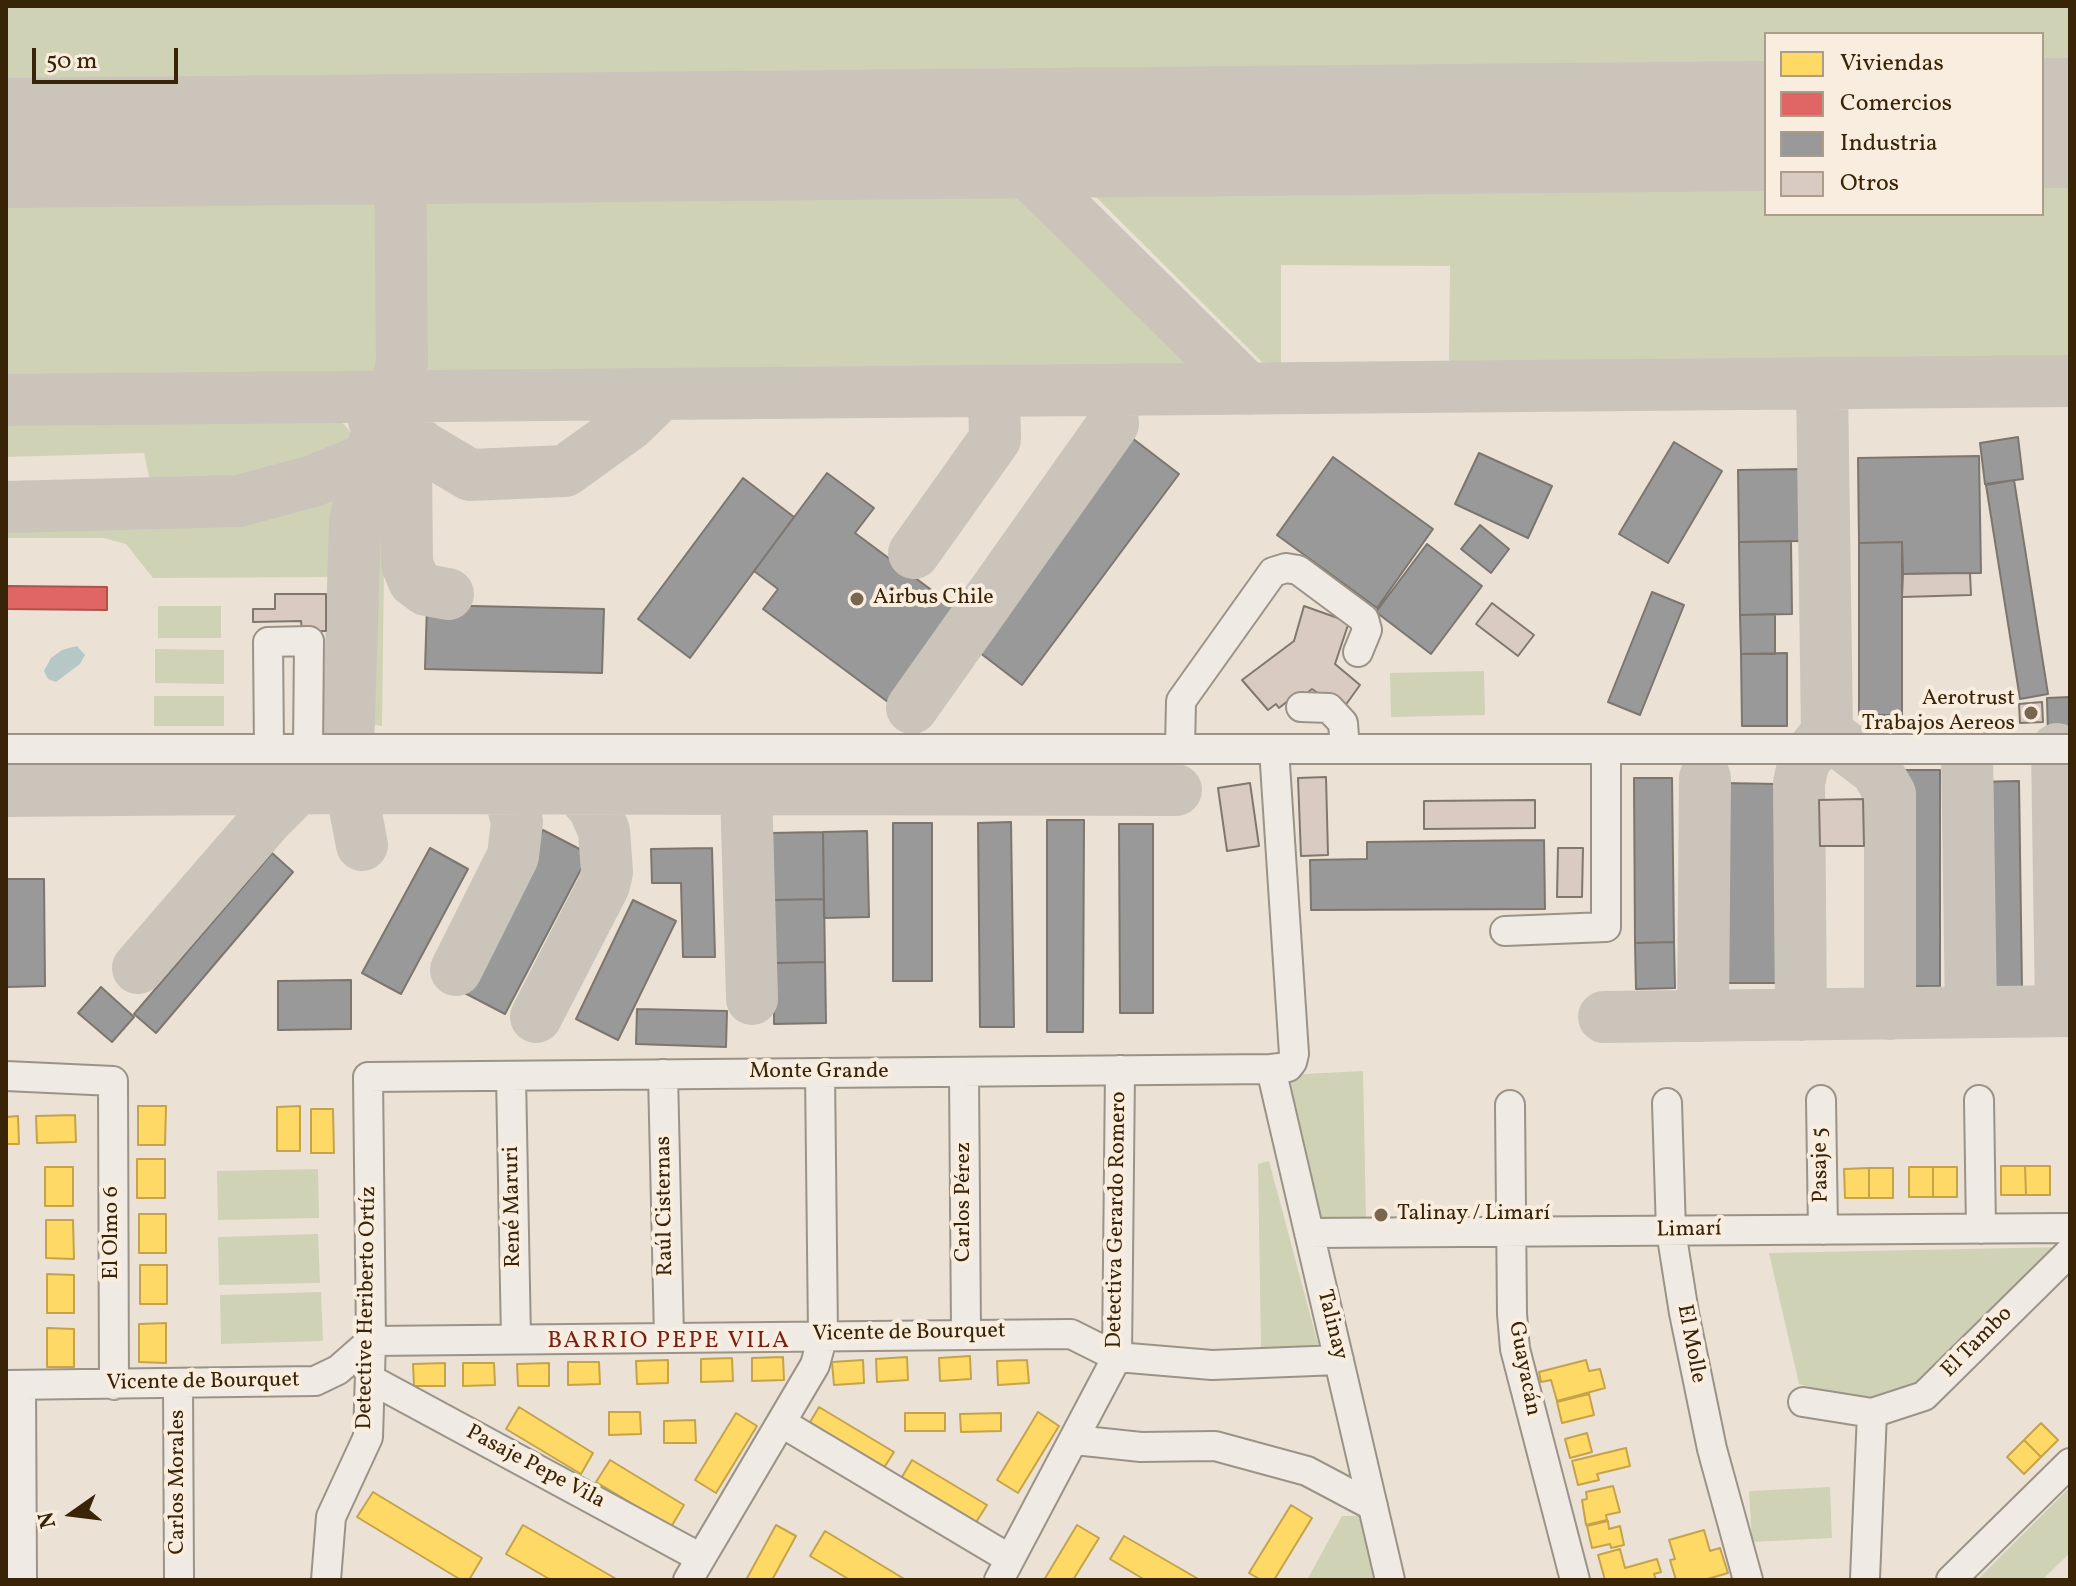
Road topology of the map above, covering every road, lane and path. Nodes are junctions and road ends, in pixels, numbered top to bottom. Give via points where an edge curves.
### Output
1 (1358, 652) dead end
2 (1301, 707) dead end
3 (1180, 748) junction
4 (6, 749) edge
5 (269, 749) junction
6 (308, 749) junction
7 (1274, 749) junction
8 (1345, 749) junction
9 (2070, 749) edge
10 (1606, 750) junction
11 (1505, 931) dead end
12 (1271, 1069) junction
13 (1120, 1070) junction
14 (964, 1072) junction
15 (820, 1073) junction
16 (663, 1074) junction
17 (6, 1076) edge
18 (511, 1076) junction
19 (368, 1077) joint
20 (1821, 1100) dead end
21 (1979, 1100) dead end
22 (1667, 1103) dead end
23 (1510, 1105) dead end
24 (2070, 1228) edge
25 (1981, 1229) junction
26 (1823, 1230) junction
27 (1671, 1231) junction
28 (1309, 1233) junction
29 (1511, 1233) junction
30 (2070, 1252) edge
31 (966, 1333) junction
32 (823, 1335) junction
33 (669, 1337) junction
34 (516, 1339) junction
35 (371, 1341) junction
36 (1117, 1357) junction
37 (1339, 1360) junction
38 (370, 1379) junction
39 (14, 1385) edge
40 (114, 1385) junction
41 (178, 1385) junction
42 (1803, 1402) dead end
43 (1872, 1413) junction
44 (782, 1423) junction
45 (1075, 1440) junction
46 (2070, 1463) edge
47 (1373, 1506) junction
48 (695, 1569) edge
49 (1004, 1570) edge
50 (1864, 1579) edge
51 (22, 1580) edge
52 (179, 1580) edge
53 (326, 1580) edge
54 (1390, 1580) edge
55 (1575, 1580) edge
56 (1748, 1580) edge
57 (1951, 1580) edge

1 - 3 street via 1367,630 1364,619 1298,570 1273,572 1181,701
2 - 8 street via 1329,708 1343,723
3 - 6 street
3 - 7 street
4 - 5 street
5 - 6 street
5 - 6 street via 268,642 309,641
7 - 8 street
7 - 12 street via 1294,1054 1288,1067
8 - 10 street
9 - 10 street
10 - 11 street via 1606,927
12 - 13 street, Monte Grande
12 - 28 street, Talinay
13 - 14 street, Monte Grande
13 - 36 street, Detectiva Gerardo Romero
14 - 15 street, Monte Grande
14 - 31 street, Carlos Pérez
15 - 16 street, Monte Grande
15 - 32 street, Pasaje Pepe Vila
16 - 18 street, Monte Grande
16 - 33 street, Raúl Cisternas
17 - 40 street, El Olmo 6 via 113,1081
18 - 19 street, Monte Grande
18 - 34 street, René Maruri
19 - 35 street, Detective Heriberto Ortíz
20 - 26 street, Pasaje 5
21 - 25 street
22 - 27 street, El Molle
23 - 29 street, Guayacán
24 - 25 street, Limarí
25 - 26 street, Limarí
26 - 27 street, Limarí
27 - 29 street, Limarí
27 - 56 street, El Molle via 1699,1393
28 - 29 street, Limarí
28 - 37 street, Talinay
29 - 55 street, Guayacán via 1515,1349
30 - 43 street, El Tambo via 1924,1396
31 - 32 street, Vicente de Bourquet
31 - 36 street, Vicente de Bourquet via 1071,1334
32 - 33 street, Vicente de Bourquet
32 - 44 street, Pasaje Pepe Vila via 815,1365
33 - 34 street, Vicente de Bourquet
34 - 35 street, Vicente de Bourquet
35 - 38 street, Detective Heriberto Ortíz
35 - 41 street, Vicente de Bourquet via 338,1370 315,1381
36 - 37 street, Vicente de Bourquet via 1212,1365
36 - 45 street, Detectiva Gerardo Romero
37 - 47 street, Talinay
38 - 48 street, Pasaje Pepe Vila
38 - 53 street, Detective Heriberto Ortíz via 368,1437 331,1517
39 - 40 street, Vicente de Bourquet
39 - 51 street
40 - 41 street, Vicente de Bourquet
41 - 52 street, Carlos Morales
42 - 43 street, El Tambo
43 - 50 street
44 - 48 street, Pasaje Pepe Vila
44 - 49 street
45 - 47 street via 1141,1447 1215,1446 1307,1471
45 - 49 street, Detectiva Gerardo Romero
46 - 57 street
47 - 54 street, Talinay

